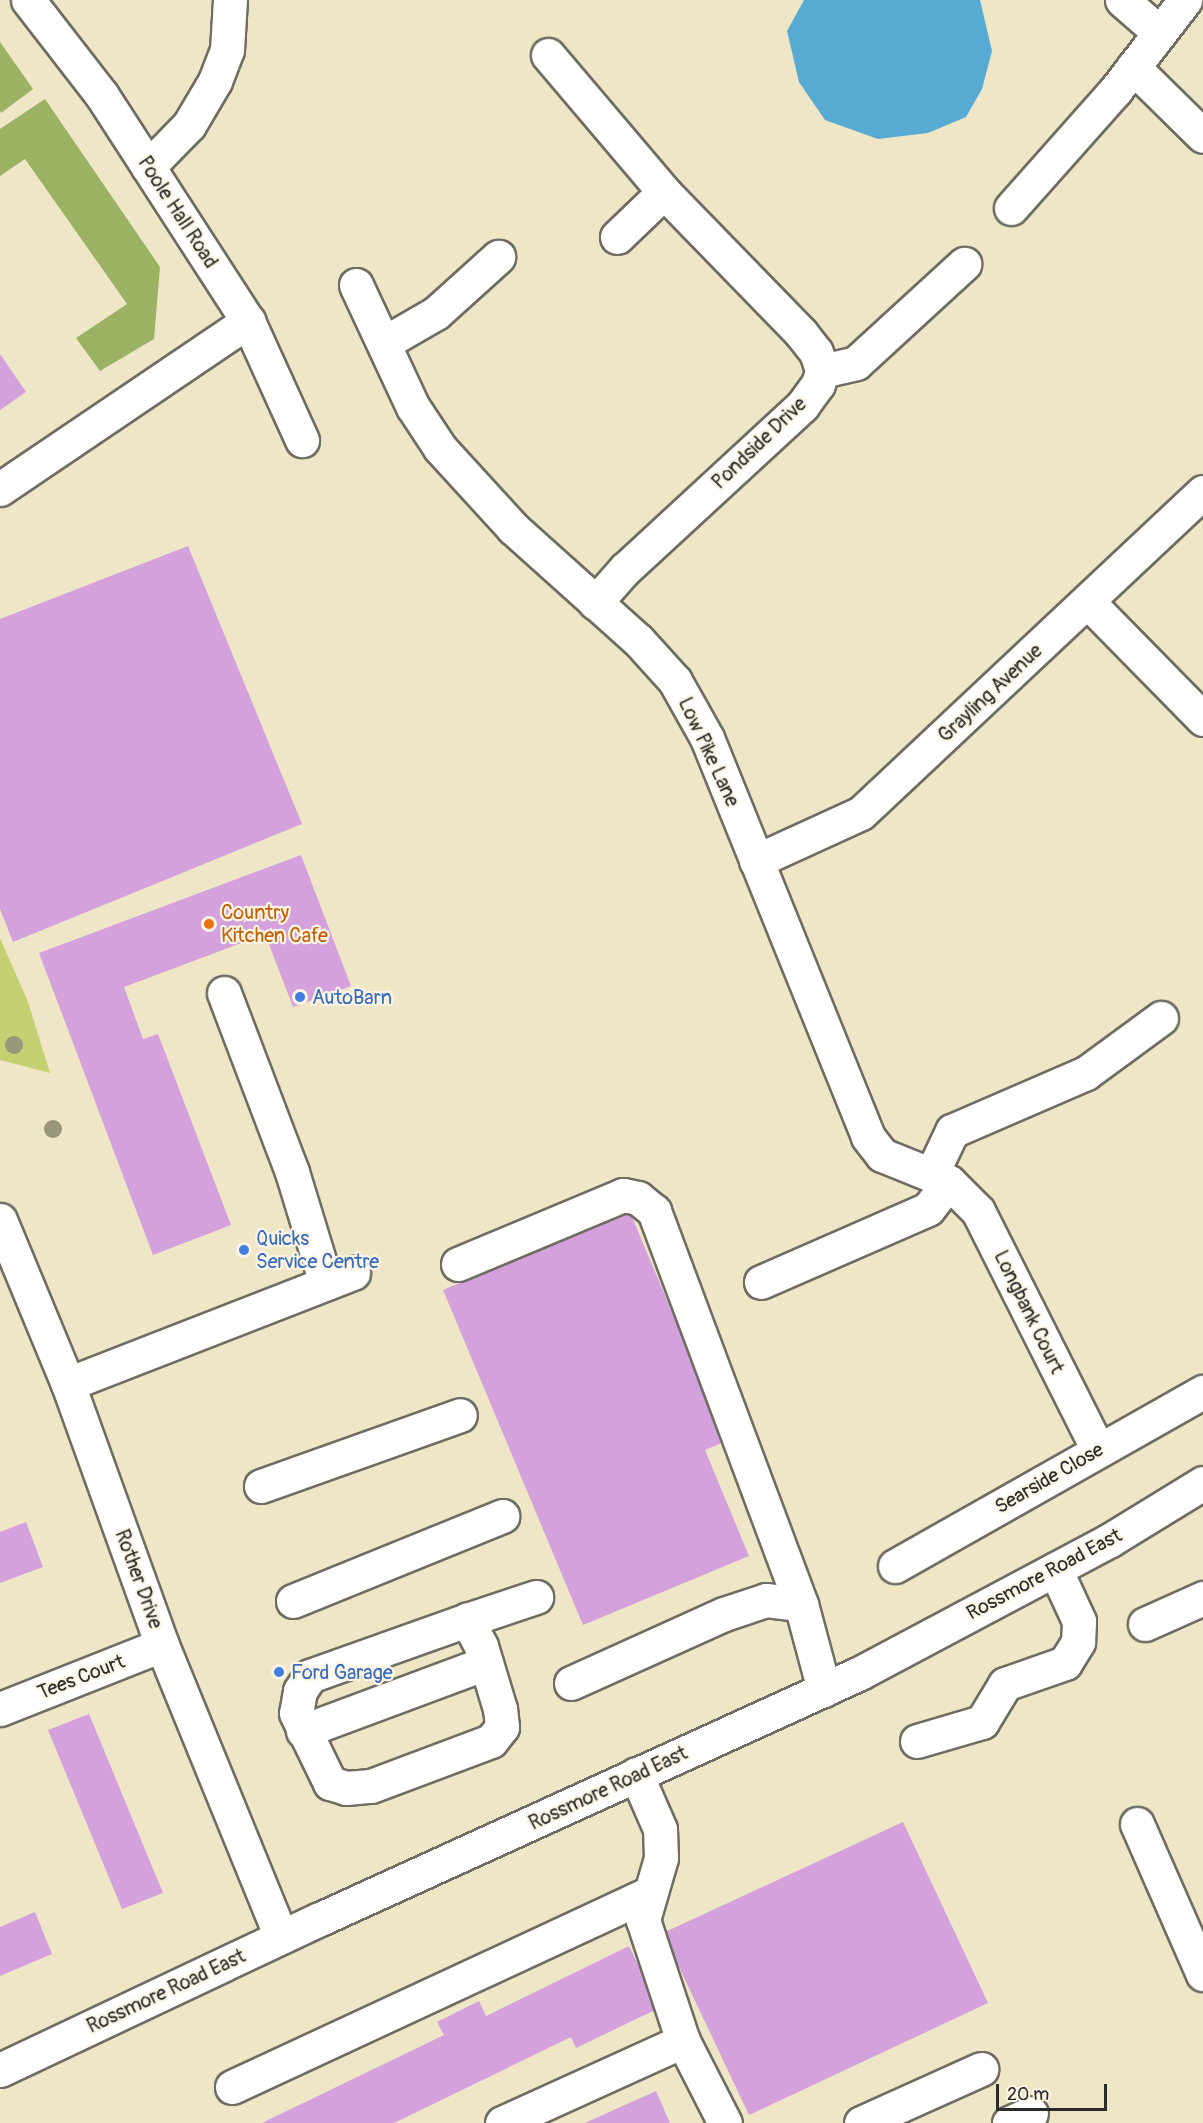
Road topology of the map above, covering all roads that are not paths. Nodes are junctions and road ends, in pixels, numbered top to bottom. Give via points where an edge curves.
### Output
1 (28, 0) edge
2 (230, 0) edge
3 (1122, 0) edge
4 (1185, 0) edge
5 (1160, 33) junction
6 (548, 55) dead end
7 (1133, 67) junction
8 (1203, 136) edge
9 (148, 167) junction
10 (664, 192) junction
11 (1011, 208) dead end
12 (617, 237) dead end
13 (498, 257) dead end
14 (964, 264) dead end
15 (357, 285) dead end
16 (248, 321) junction
17 (384, 344) junction
18 (822, 371) junction
19 (302, 440) dead end
20 (0, 489) edge
21 (1203, 492) edge
22 (1088, 602) junction
23 (595, 603) junction
24 (1203, 719) edge
25 (756, 861) junction
26 (224, 993) dead end
27 (1161, 1018) dead end
28 (941, 1178) junction
29 (0, 1220) edge
30 (8, 1260) edge
31 (458, 1264) dead end
32 (761, 1282) dead end
33 (68, 1384) junction
34 (1203, 1392) edge
35 (460, 1415) dead end
36 (1098, 1450) junction
37 (1203, 1483) edge
38 (261, 1486) dead end
39 (502, 1516) dead end
40 (896, 1566) dead end
41 (1055, 1569) junction
42 (536, 1597) dead end
43 (1203, 1598) edge
44 (293, 1601) dead end
45 (801, 1604) junction
46 (467, 1620) junction
47 (1145, 1624) dead end
48 (162, 1645) junction
49 (486, 1663) junction
50 (571, 1683) dead end
51 (824, 1690) junction
52 (0, 1709) edge
53 (303, 1731) junction
54 (917, 1741) dead end
55 (636, 1774) junction
56 (1137, 1824) dead end
57 (649, 1893) junction
58 (1195, 1935) edge
59 (281, 1937) junction
60 (1203, 1974) edge
61 (683, 2041) junction
62 (981, 2069) dead end
63 (0, 2070) edge
64 (232, 2087) dead end
65 (502, 2123) edge
66 (724, 2123) edge
67 (861, 2123) edge

1 - 9 street, Poole Hall Road via 101,94
2 - 9 street via 227,50 214,81 189,125
3 - 5 street
4 - 5 street
5 - 7 street
6 - 10 street
7 - 8 street
7 - 11 street
9 - 16 street, Poole Hall Road
10 - 12 street
10 - 18 street via 801,333 816,352
13 - 17 street via 436,313
14 - 18 street via 856,363
15 - 17 street, Low Pike Lane
16 - 19 street, Poole Hall Road
16 - 20 street
17 - 23 street, Low Pike Lane via 413,407 440,448 513,528
18 - 23 street, Pondside Drive via 819,384 803,405 625,569
21 - 22 street, Grayling Avenue
22 - 24 street
22 - 25 street, Grayling Avenue via 861,813
23 - 25 street, Low Pike Lane via 638,640 675,681 707,738
25 - 28 street, Low Pike Lane via 868,1137 882,1155
26 - 33 street via 292,1172 340,1278
27 - 28 street via 1086,1073 952,1131
28 - 32 street via 928,1209
28 - 36 street, Longbank Court via 967,1195 978,1211
29 - 30 street, Rother Drive
30 - 33 street, Rother Drive
31 - 45 street via 623,1195 638,1198 654,1211
33 - 48 street, Rother Drive
34 - 36 street, Searside Close
35 - 38 street
36 - 40 street, Searside Close
37 - 41 street, Rossmore Road East
39 - 44 street
41 - 51 street, Rossmore Road East
41 - 54 street via 1079,1621 1077,1642 1065,1663 1005,1684 982,1722
42 - 46 street
43 - 47 street
45 - 50 street via 766,1600 724,1614
45 - 51 street
46 - 49 street
46 - 53 street via 310,1676 300,1691 296,1713
48 - 52 street, Tees Court
48 - 59 street, Rother Drive
49 - 53 street
49 - 53 street via 502,1727 491,1740 371,1786 346,1788 330,1783
51 - 55 street, Rossmore Road East
55 - 57 street via 660,1829 661,1858
55 - 59 street, Rossmore Road East
56 - 58 street
57 - 61 street via 643,1920
57 - 64 street
58 - 60 street
59 - 63 street, Rossmore Road East
61 - 65 street
61 - 66 street
62 - 67 street

